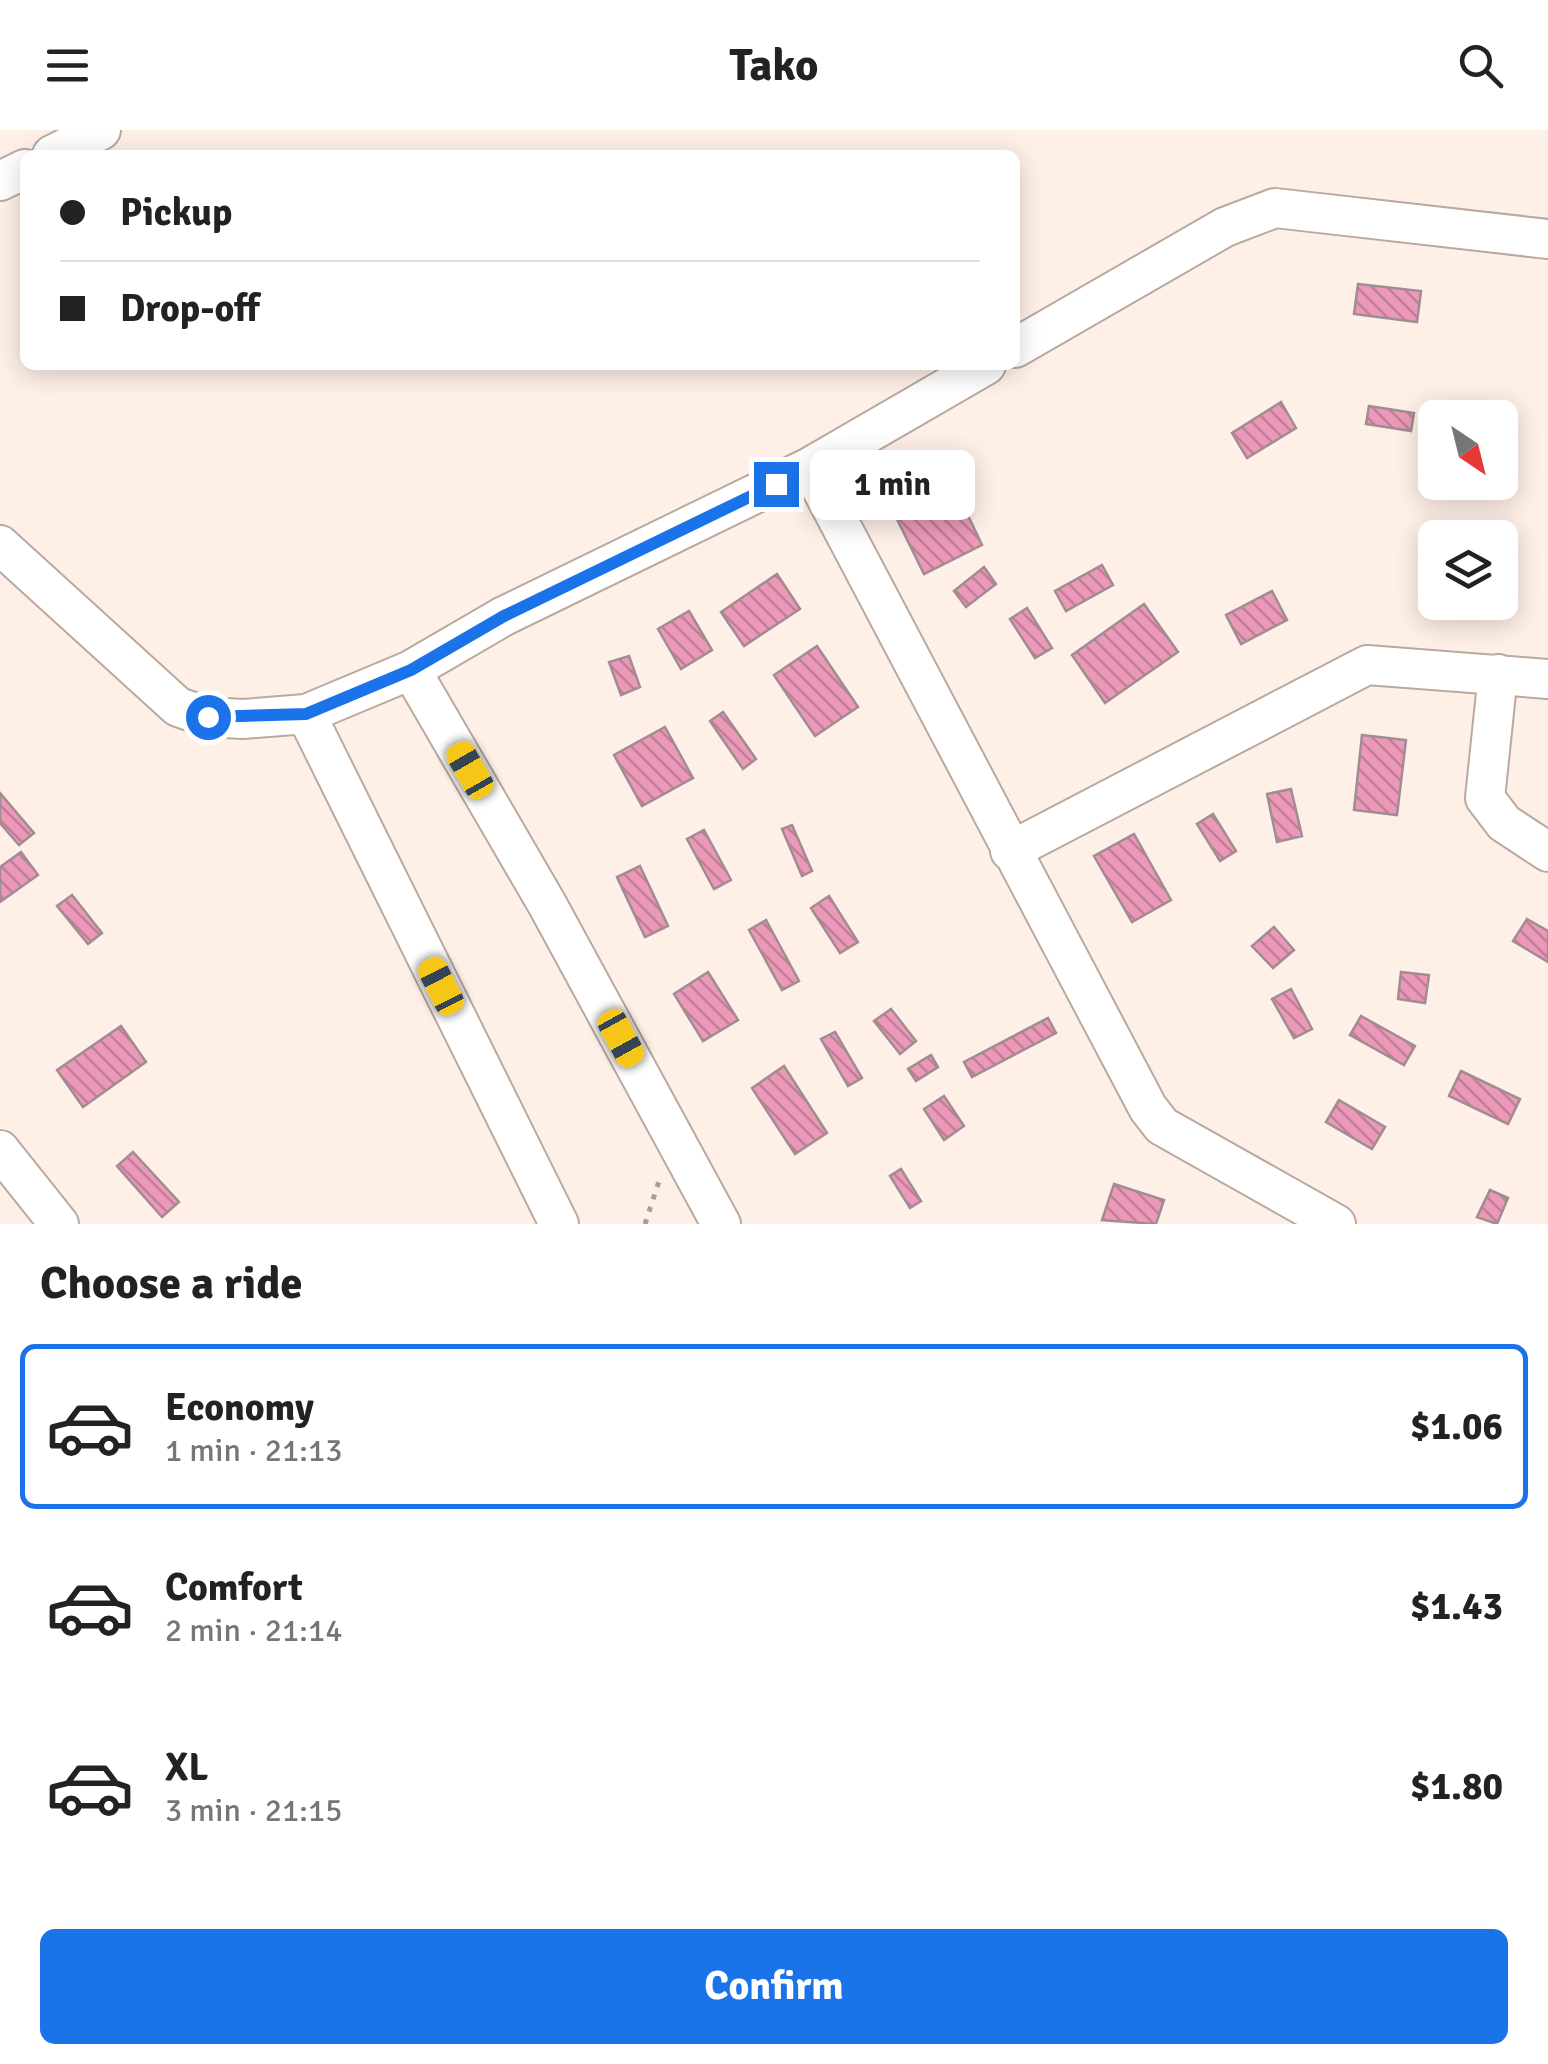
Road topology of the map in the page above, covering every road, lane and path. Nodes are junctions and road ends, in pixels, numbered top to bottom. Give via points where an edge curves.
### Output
1 (101, 130) edge
2 (62, 150) edge
3 (1548, 238) edge
4 (1020, 345) edge
5 (977, 370) edge
6 (810, 468) junction
7 (0, 545) edge
8 (411, 670) junction
9 (1498, 674) junction
10 (1548, 680) edge
11 (306, 714) junction
12 (1010, 851) junction
13 (1548, 852) edge
14 (0, 1150) edge
15 (59, 1224) edge
16 (558, 1224) edge
17 (721, 1224) edge
18 (1336, 1224) edge

1 - 2 street
3 - 4 street via 1274,208 1225,227
5 - 6 street
6 - 8 street via 504,616
6 - 12 street
7 - 11 street via 178,707 208,717
8 - 11 street
8 - 17 street via 548,904
9 - 10 street
9 - 12 street via 1396,664 1349,671
9 - 13 street via 1486,798 1504,824
11 - 16 street
12 - 18 street via 1162,1126
14 - 15 street

